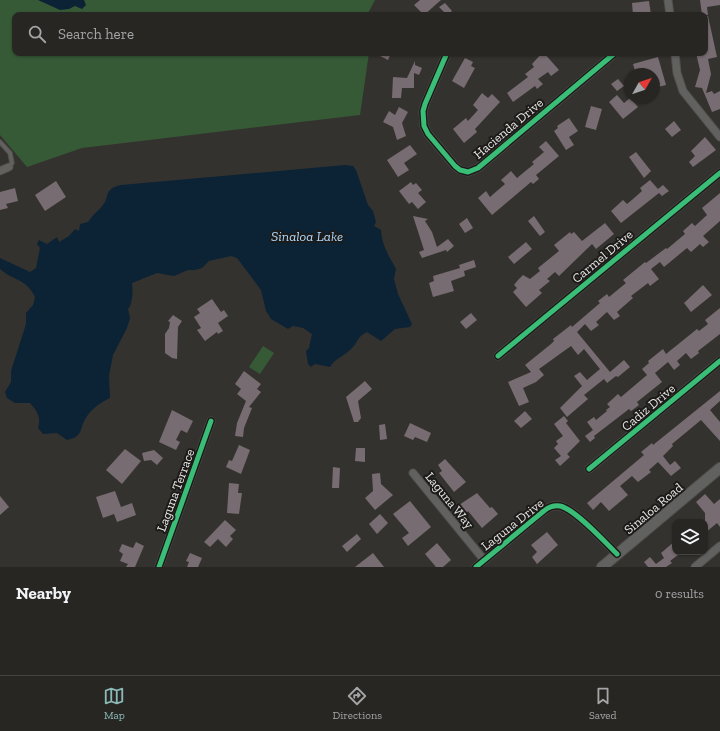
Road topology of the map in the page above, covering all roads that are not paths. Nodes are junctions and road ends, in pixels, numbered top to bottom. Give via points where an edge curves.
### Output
1 (668, 0) edge
2 (670, 12) edge
3 (446, 56) edge
4 (611, 56) edge
5 (675, 56) edge
6 (720, 137) edge
7 (0, 142) edge
8 (9, 167) joint
9 (0, 171) edge
10 (720, 173) edge
11 (498, 356) dead end
12 (720, 361) edge
13 (211, 421) dead end
14 (720, 468) edge
15 (589, 469) dead end
16 (413, 473) dead end
17 (720, 546) edge
18 (617, 554) junction
19 (484, 560) junction
20 (159, 567) edge
21 (476, 567) edge
22 (602, 567) edge
23 (695, 567) edge

1 - 2 street
3 - 4 street, Hacienda Drive via 425,104 423,118 428,134 455,166 468,172 478,168
5 - 6 street via 683,91
7 - 8 lane via 10,153 12,163
8 - 9 street
10 - 11 street, Carmel Drive
12 - 15 street, Cadiz Drive
13 - 20 street, Laguna Terrace
14 - 18 street, Sinaloa Road
16 - 19 street, Laguna Way
17 - 23 street
18 - 19 street, Laguna Drive via 577,517 565,508 555,506 545,510
18 - 22 street, Sinaloa Road
19 - 21 street, Laguna Drive

